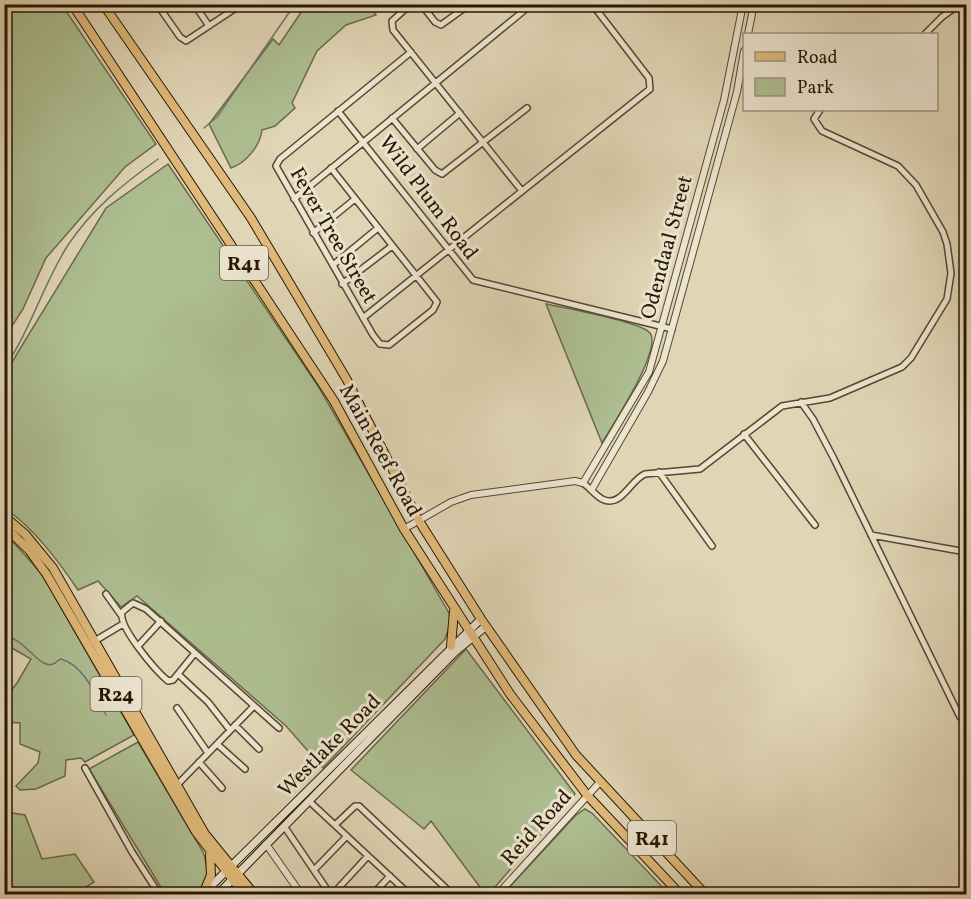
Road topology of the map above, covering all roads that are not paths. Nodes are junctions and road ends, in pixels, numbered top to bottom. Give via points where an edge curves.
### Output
1 (72, 4) edge
2 (103, 4) edge
3 (157, 4) edge
4 (194, 4) edge
5 (411, 4) edge
6 (421, 4) edge
7 (470, 4) edge
8 (531, 4) edge
9 (592, 4) edge
10 (743, 4) edge
11 (754, 4) edge
12 (960, 4) edge
13 (241, 5) edge
14 (209, 26) junction
15 (748, 33) edge
16 (927, 33) edge
17 (411, 52) junction
18 (743, 57) edge
19 (436, 83) junction
20 (527, 108) dead end
21 (338, 111) junction
22 (819, 111) edge
23 (460, 113) junction
24 (392, 118) junction
25 (484, 143) junction
26 (363, 144) junction
27 (417, 149) junction
28 (331, 168) junction
29 (522, 191) junction
30 (294, 199) junction
31 (356, 199) junction
32 (378, 228) junction
33 (313, 233) junction
34 (392, 246) junction
35 (447, 250) junction
36 (333, 265) junction
37 (417, 275) junction
38 (342, 284) junction
39 (363, 318) junction
40 (663, 327) junction
41 (672, 329) junction
42 (801, 402) junction
43 (744, 434) junction
44 (658, 472) junction
45 (583, 483) junction
46 (592, 489) junction
47 (4, 516) edge
48 (419, 521) junction
49 (815, 525) dead end
50 (4, 526) edge
51 (404, 529) junction
52 (871, 535) junction
53 (712, 546) dead end
54 (966, 552) edge
55 (106, 594) dead end
56 (454, 611) junction
57 (122, 615) junction
58 (161, 621) junction
59 (483, 623) junction
60 (123, 624) junction
61 (469, 634) junction
62 (91, 643) junction
63 (138, 646) junction
64 (451, 646) junction
65 (195, 653) junction
66 (178, 674) junction
67 (254, 706) junction
68 (177, 708) dead end
69 (960, 717) dead end
70 (233, 727) junction
71 (279, 728) dead end
72 (217, 744) junction
73 (259, 749) dead end
74 (207, 753) junction
75 (199, 762) junction
76 (85, 768) dead end
77 (245, 769) dead end
78 (600, 782) junction
79 (177, 784) junction
80 (222, 788) dead end
81 (587, 795) junction
82 (309, 801) junction
83 (335, 825) junction
84 (284, 826) junction
85 (347, 836) junction
86 (266, 844) junction
87 (209, 852) junction
88 (368, 856) junction
89 (314, 870) junction
90 (231, 873) junction
91 (390, 876) junction
92 (203, 893) edge
93 (159, 894) edge
94 (218, 894) edge
95 (244, 894) edge
96 (254, 894) edge
97 (301, 894) edge
98 (331, 894) edge
99 (373, 894) edge
100 (409, 894) edge
101 (452, 894) edge
102 (498, 894) edge
103 (680, 894) edge
104 (705, 894) edge

1 - 51 main road, Main Reef Road / R41 via 334,401
2 - 48 main road, Main Reef Road / R41 via 251,218 347,380
3 - 14 street via 182,40
4 - 14 street
5 - 17 street via 392,25
6 - 7 street via 441,25
8 - 19 street, Wild Plum Road
9 - 29 street via 649,78 650,89
10 - 40 street, Odendaal Street via 724,100
11 - 15 street
12 - 16 street
13 - 14 street
17 - 19 street
17 - 21 street, Fever Tree Street
18 - 41 street, Odendaal Street via 737,92
19 - 23 street
19 - 24 street, Wild Plum Road
20 - 25 street
21 - 26 street
21 - 30 street, Fever Tree Street via 278,162 278,173
22 - 42 street via 814,119 818,128 898,166 916,186 943,232 951,284 939,313 907,363 837,395
23 - 25 street
23 - 27 street
24 - 26 street, Wild Plum Road
24 - 27 street
25 - 27 street via 442,174
25 - 29 street
26 - 28 street
26 - 35 street, Wild Plum Road
28 - 30 street
28 - 31 street
29 - 35 street
30 - 33 street, Fever Tree Street
31 - 32 street
31 - 33 street
32 - 34 street
32 - 36 street
33 - 36 street, Fever Tree Street
34 - 37 street
34 - 38 street
35 - 37 street
35 - 40 street, Wild Plum Road via 468,277 476,281
36 - 38 street, Fever Tree Street
37 - 39 street
37 - 39 street, Fever Tree Street via 436,300 435,308 389,345 378,342
38 - 39 street, Fever Tree Street
40 - 41 street, Wild Plum Road
40 - 45 street, Odendaal Street via 641,388
41 - 46 street via 657,375
42 - 43 street via 776,410
42 - 52 street
43 - 44 street via 700,469
43 - 49 street
44 - 46 street via 638,477 612,502 597,496
44 - 53 street
45 - 46 street
45 - 48 street via 471,495
47 - 62 main road, R24 via 46,558
48 - 51 street
48 - 59 main road, Main Reef Road / R41
50 - 62 main road, R24 via 29,550
51 - 56 main road, Main Reef Road / R41
52 - 54 street
52 - 69 street
55 - 57 street
56 - 61 main road, Main Reef Road / R41
56 - 64 main road
57 - 58 street via 129,605 136,604
57 - 60 street
58 - 63 street
58 - 65 street
59 - 61 main road, Westlake Road
59 - 78 main road, Main Reef Road / R41 via 553,724
60 - 62 street
60 - 63 street
61 - 64 main road, Westlake Road
61 - 81 main road, Main Reef Road / R41 via 550,750
61 - 82 main road, Westlake Road
62 - 79 main road, R24
62 - 87 main road, R24
63 - 66 street via 166,681 172,681
64 - 90 main road, Westlake Road
65 - 66 street
65 - 67 street
66 - 70 street
67 - 70 street
67 - 71 street
68 - 74 street
70 - 72 street
70 - 73 street
72 - 74 street
72 - 77 street
74 - 75 street
75 - 79 street
75 - 80 street
76 - 93 street
78 - 81 street, Reid Road
78 - 104 main road, Main Reef Road / R41
79 - 90 main road, R24
81 - 102 street, Reid Road
81 - 103 main road, Main Reef Road / R41
82 - 83 street
82 - 84 main road, Westlake Road
83 - 85 street
83 - 101 street via 359,806
84 - 86 main road, Westlake Road
84 - 89 street
85 - 88 street
85 - 89 street
86 - 90 main road, Westlake Road
86 - 97 street
87 - 90 main road, R24
87 - 92 main road via 211,875
88 - 91 street
88 - 98 street
89 - 98 street
90 - 92 main road, Westlake Road
90 - 94 main road, Westlake Road
90 - 95 main road, R24
90 - 96 main road, R24
91 - 99 street
91 - 100 street

